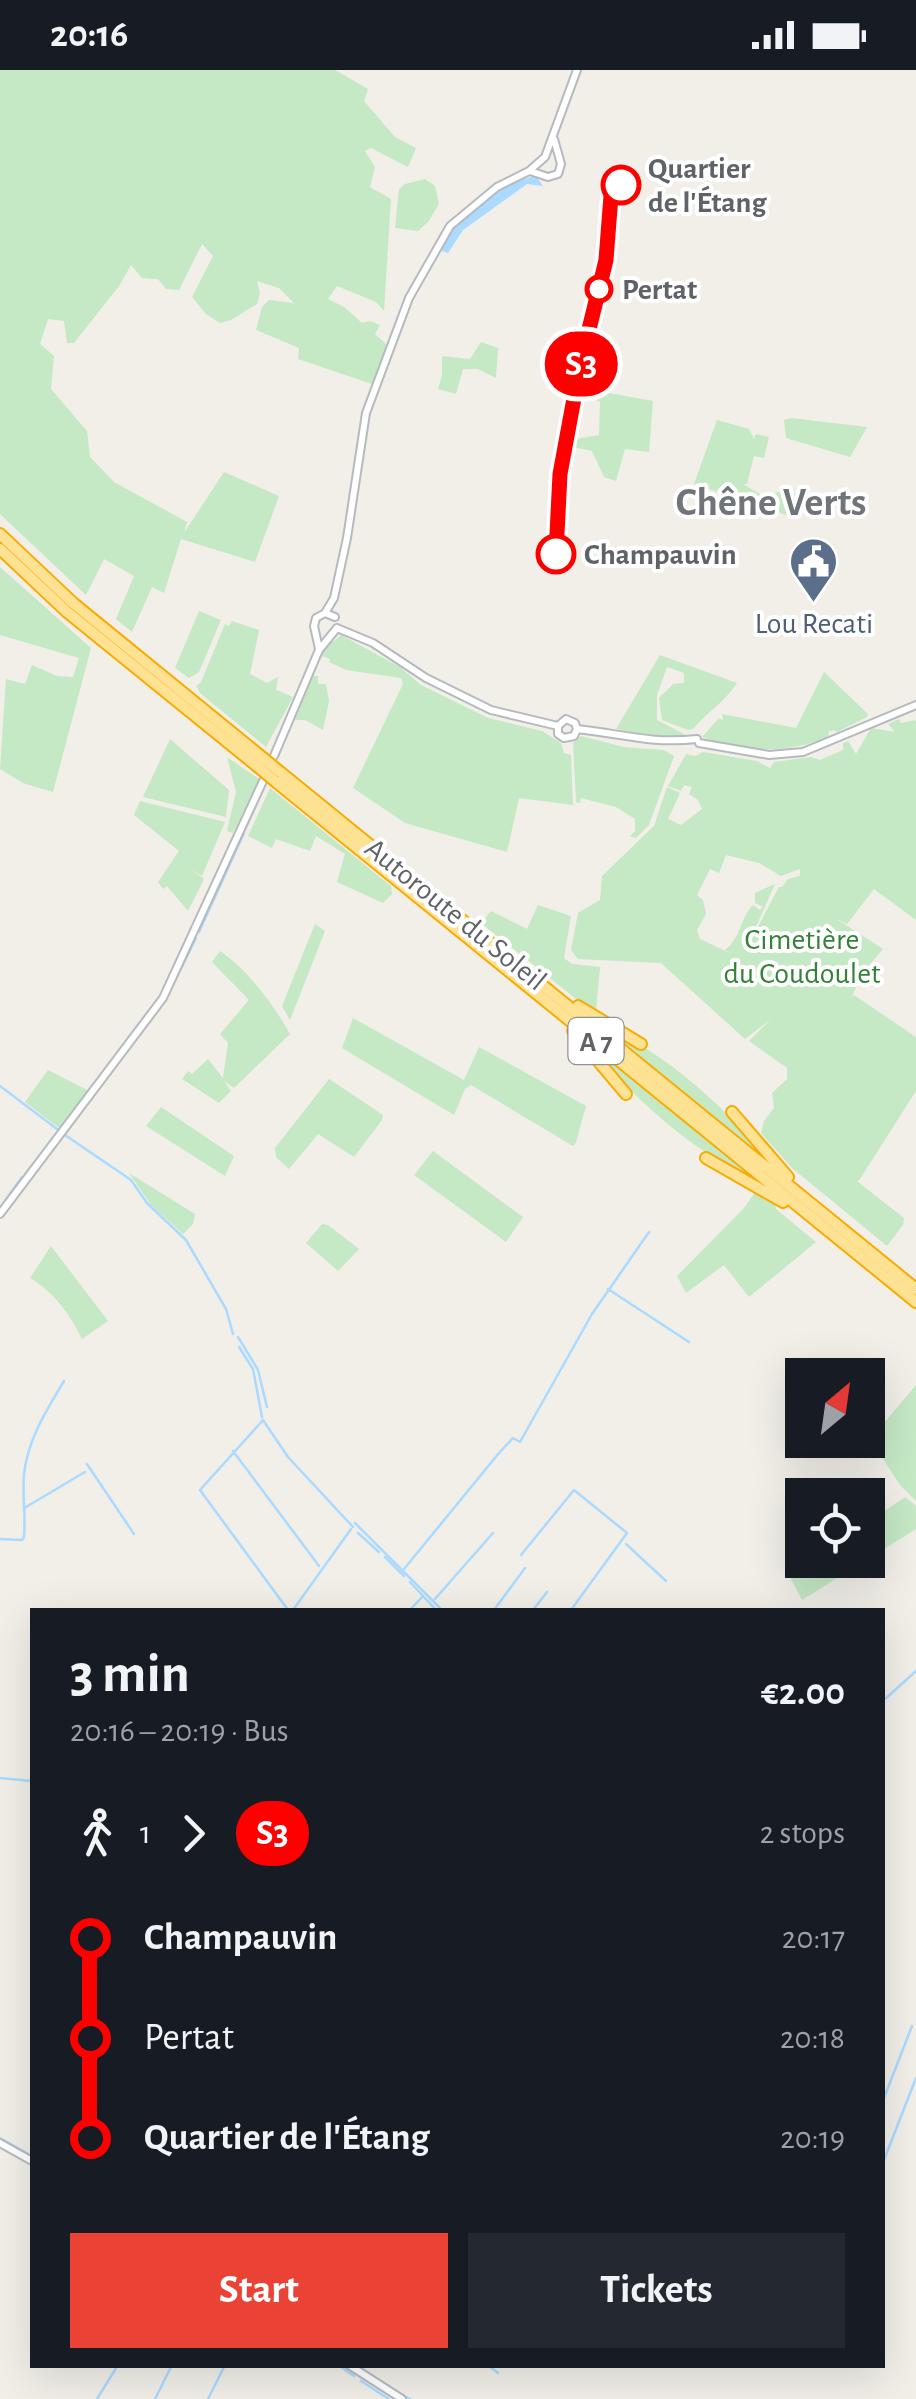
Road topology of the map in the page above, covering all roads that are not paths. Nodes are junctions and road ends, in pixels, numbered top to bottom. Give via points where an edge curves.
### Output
1 (577, 70) edge
2 (554, 138) junction
3 (557, 158) junction
4 (542, 164) junction
5 (0, 534) edge
6 (0, 549) edge
7 (328, 610) junction
8 (337, 628) junction
9 (318, 634) junction
10 (328, 636) junction
11 (319, 650) junction
12 (916, 705) edge
13 (558, 726) junction
14 (577, 729) junction
15 (265, 760) junction
16 (273, 778) junction
17 (475, 930) junction
18 (530, 988) junction
19 (641, 1044) dead end
20 (626, 1094) dead end
21 (732, 1112) dead end
22 (706, 1158) dead end
23 (0, 1214) edge
24 (828, 1224) junction
25 (916, 1289) edge
26 (916, 1302) edge
27 (0, 2143) edge
28 (30, 2159) edge
29 (354, 2368) edge
30 (402, 2399) edge

1 - 2 main road
2 - 3 main road
2 - 4 main road
3 - 4 main road
3 - 4 main road via 561,167 550,178
4 - 7 main road via 503,183 450,226 409,298 366,413 347,538
5 - 15 highway, Autoroute du Soleil / A 7 via 73,603
6 - 15 highway, Autoroute du Soleil / A 7 via 66,611
7 - 8 main road
7 - 9 main road via 315,621
8 - 10 main road
8 - 13 main road via 491,710
9 - 10 main road
9 - 11 main road
10 - 11 main road
11 - 15 main road
12 - 14 main road via 803,752 769,755
13 - 14 main road via 570,719
13 - 14 main road via 564,738
15 - 16 highway, Autoroute du Soleil / A 7, bridge
16 - 17 highway, Autoroute du Soleil / A 7
16 - 18 highway, Autoroute du Soleil / A 7
16 - 23 main road via 163,998
17 - 19 highway
17 - 24 highway, Autoroute du Soleil / A 7
18 - 20 highway
18 - 24 highway, Autoroute du Soleil / A 7
21 - 24 highway
22 - 24 highway
24 - 25 highway, Autoroute du Soleil / A 7
24 - 26 highway, Autoroute du Soleil / A 7
27 - 28 main road
29 - 30 main road

